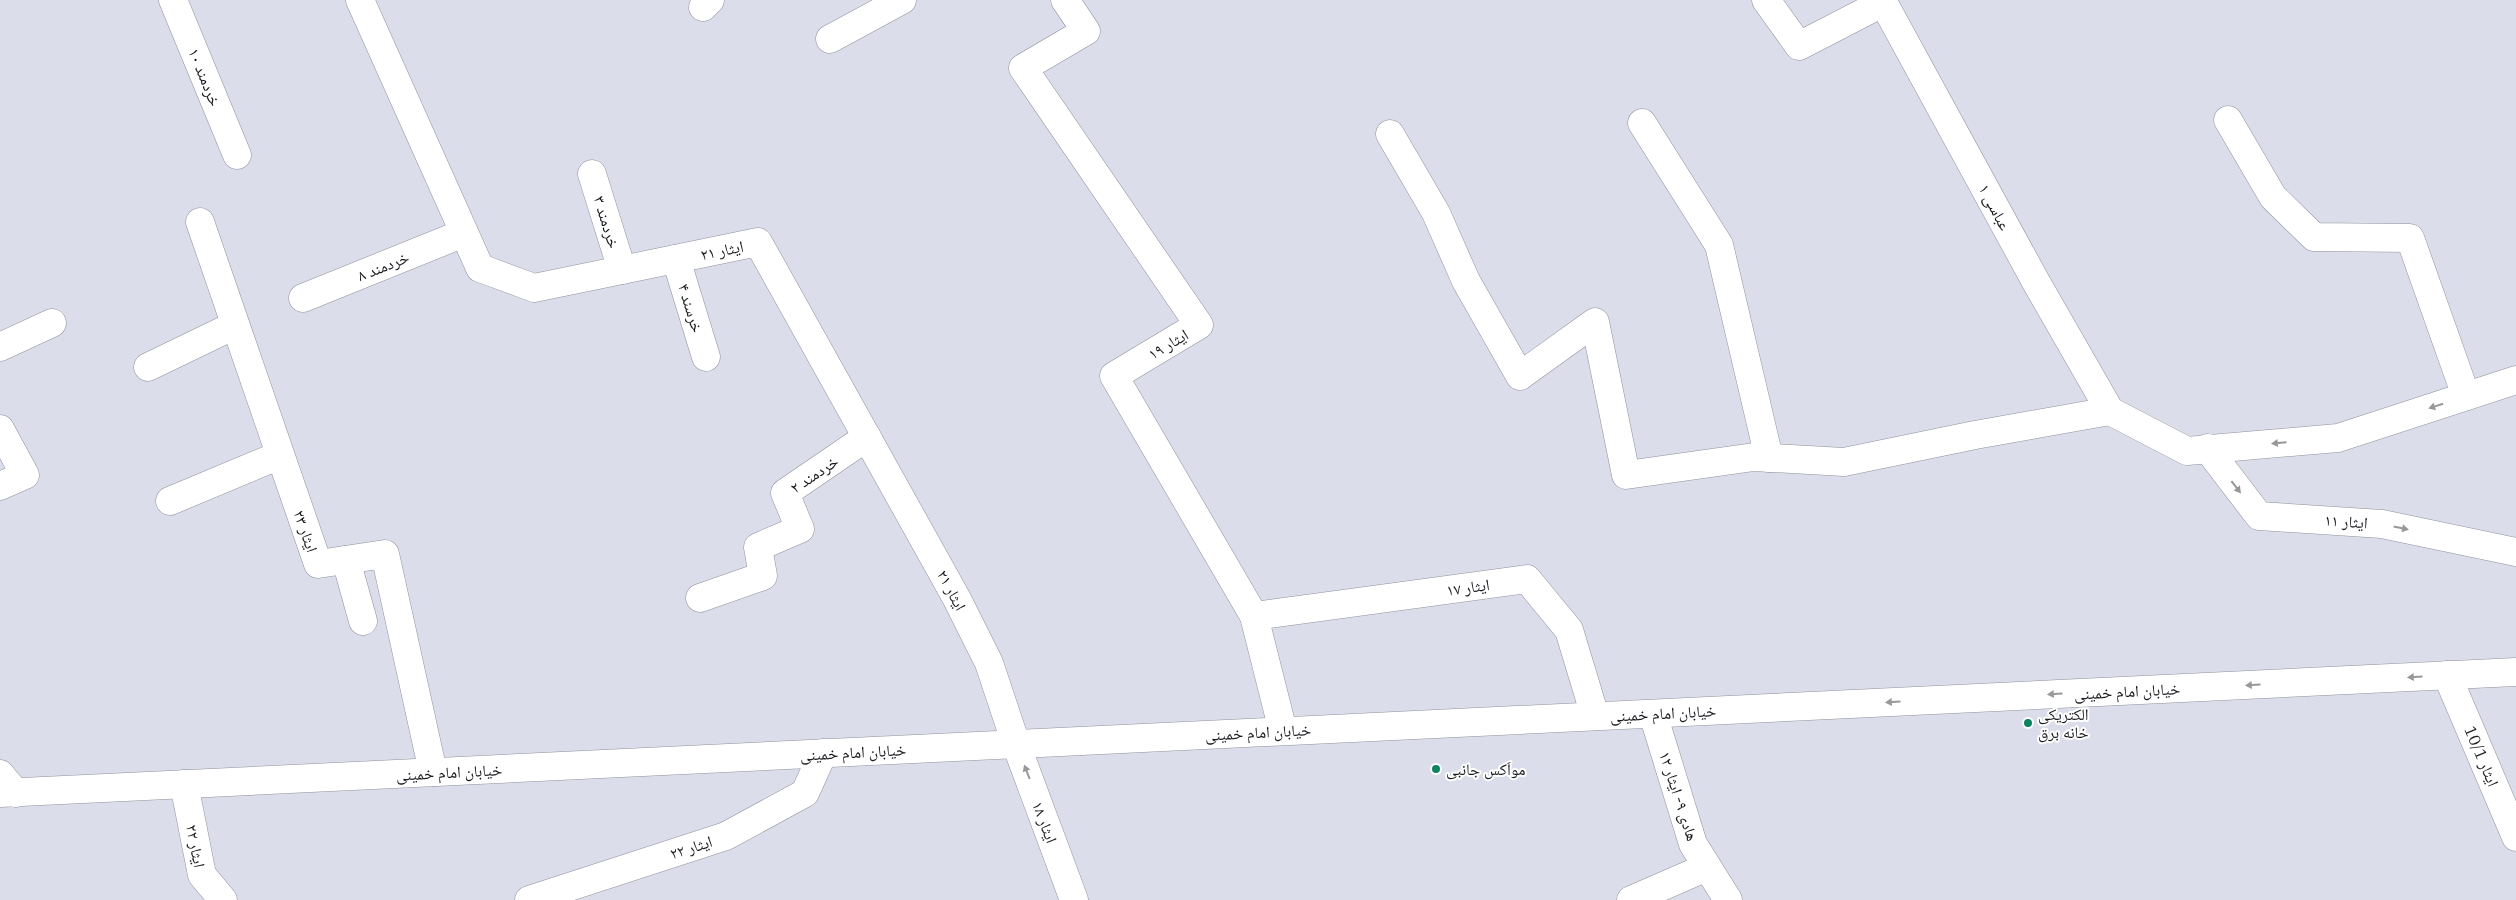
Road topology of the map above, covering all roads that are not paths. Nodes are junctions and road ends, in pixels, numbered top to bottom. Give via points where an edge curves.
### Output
1 (173, 0) edge
2 (360, 0) edge
3 (902, 0) edge
4 (1065, 0) edge
5 (1766, 0) edge
6 (1883, 1) edge
7 (830, 39) dead end
8 (2228, 120) dead end
9 (1642, 123) dead end
10 (1390, 134) dead end
11 (237, 155) dead end
12 (592, 174) dead end
13 (200, 222) dead end
14 (464, 233) junction
15 (676, 259) junction
16 (622, 270) junction
17 (303, 298) dead end
18 (52, 323) dead end
19 (235, 325) junction
20 (0, 347) edge
21 (706, 357) dead end
22 (148, 367) dead end
23 (2516, 380) edge
24 (2466, 396) junction
25 (2110, 411) junction
26 (0, 429) edge
27 (867, 437) junction
28 (2206, 448) junction
29 (280, 455) junction
30 (1769, 458) junction
31 (0, 486) edge
32 (170, 501) dead end
33 (2516, 552) edge
34 (346, 560) junction
35 (700, 598) dead end
36 (1254, 616) junction
37 (363, 621) dead end
38 (2516, 672) edge
39 (2447, 675) junction
40 (1652, 714) junction
41 (1595, 716) junction
42 (1283, 731) junction
43 (1016, 744) junction
44 (823, 753) junction
45 (433, 772) junction
46 (184, 784) junction
47 (5, 786) edge
48 (2516, 837) edge
49 (1707, 867) junction
50 (223, 900) edge
51 (529, 900) edge
52 (1074, 900) edge
53 (1631, 900) edge
54 (1728, 900) edge

1 - 11 street, خردمند ۱۰
2 - 14 street, ایثار ۲۱
3 - 7 street
4 - 36 street, ایثار ١٩ via 1086,31 1023,68 1199,325 1114,376
5 - 6 street via 1799,46
6 - 25 street, عباسی ۱
8 - 24 street via 2273,197 2314,237 2410,238
9 - 30 street via 1720,245
10 - 30 street via 1436,213 1466,281 1520,376 1595,322 1626,475 1754,457
12 - 16 street, خردمند ۳
13 - 19 street, ایثار ۲۳
14 - 16 street, ایثار ۲۱ via 480,268 534,288
14 - 17 street, خردمند ۸
15 - 16 street, ایثار ۲۱
15 - 21 street, خرسند ۴
15 - 27 street, ایثار ۲۱ via 758,242
18 - 20 street
19 - 22 street
19 - 29 street, ایثار ۲۳
23 - 24 street
24 -> 28 street via 2338,438
25 - 28 street via 2187,451
25 - 30 street via 1844,462
26 - 31 street via 24,475
27 - 35 street, خردمند ۲ via 785,493 800,529 758,547 763,576
27 - 43 street, ایثار ۲۱ via 989,663
28 -> 33 street, ایثار ۱۱ via 2259,516 2382,524
29 - 32 street
29 - 34 street, ایثار ۲۳ via 318,564
34 - 37 street
34 - 45 street, ایثار ۲۳ via 385,554
36 - 41 street, ایثار ۱۷ via 1527,579 1568,630
36 - 42 street, ایثار ١٩
38 - 39 street, خیابان امام خمینی
39 -> 40 street, خیابان امام خمینی
39 - 48 street, ایثار 10/1
40 - 41 street, خیابان امام خمینی
40 - 49 street, هادی ۹- ایثار ۱۲ via 1693,844
41 - 42 street, خیابان امام خمینی
42 - 43 street, خیابان امام خمینی
43 - 44 street, خیابان امام خمینی
52 -> 43 street, ایثار ۱۸
44 - 45 street, خیابان امام خمینی
44 - 51 street, ایثار ۲۲ via 805,793 726,836
45 - 46 street, خیابان امام خمینی
46 - 47 street, خیابان امام خمینی
46 - 50 street, ایثار ۲۲ via 202,875
49 - 53 street
49 - 54 street, هادی ۹- ایثار ۱۲

